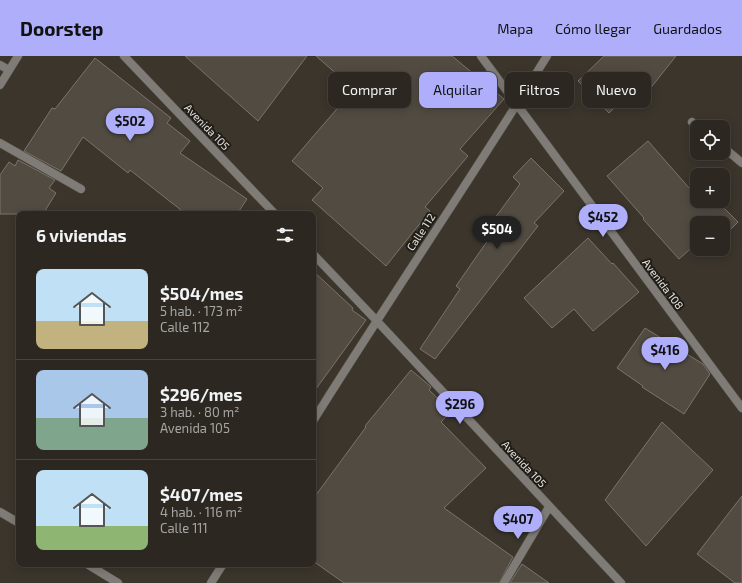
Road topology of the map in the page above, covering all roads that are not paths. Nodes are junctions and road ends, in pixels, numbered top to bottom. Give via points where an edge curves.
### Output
1 (18, 56) edge
2 (124, 56) edge
3 (481, 56) edge
4 (547, 56) edge
5 (0, 65) edge
6 (9, 70) junction
7 (537, 72) edge
8 (0, 85) edge
9 (505, 89) edge
10 (515, 108) edge
11 (519, 108) edge
12 (0, 143) edge
13 (730, 153) edge
14 (742, 163) edge
15 (81, 189) dead end
16 (272, 211) edge
17 (316, 257) edge
18 (376, 320) junction
19 (742, 408) edge
20 (316, 415) edge
21 (549, 507) junction
22 (0, 512) edge
23 (16, 521) edge
24 (92, 567) edge
25 (221, 567) edge
26 (118, 583) edge
27 (211, 583) edge
28 (504, 583) edge
29 (621, 583) edge

1 - 6 street
2 - 16 street, Avenida 105
3 - 9 street, Avenida 108
4 - 7 street, Calle 112
5 - 6 street
6 - 8 street
10 - 18 street, Calle 112
11 - 19 street, Avenida 108
12 - 15 street
13 - 14 street
17 - 18 street, Avenida 105
18 - 20 street, Calle 112
18 - 21 street, Avenida 105
21 - 28 street
21 - 29 street, Avenida 105
22 - 23 street
24 - 26 street
25 - 27 street

